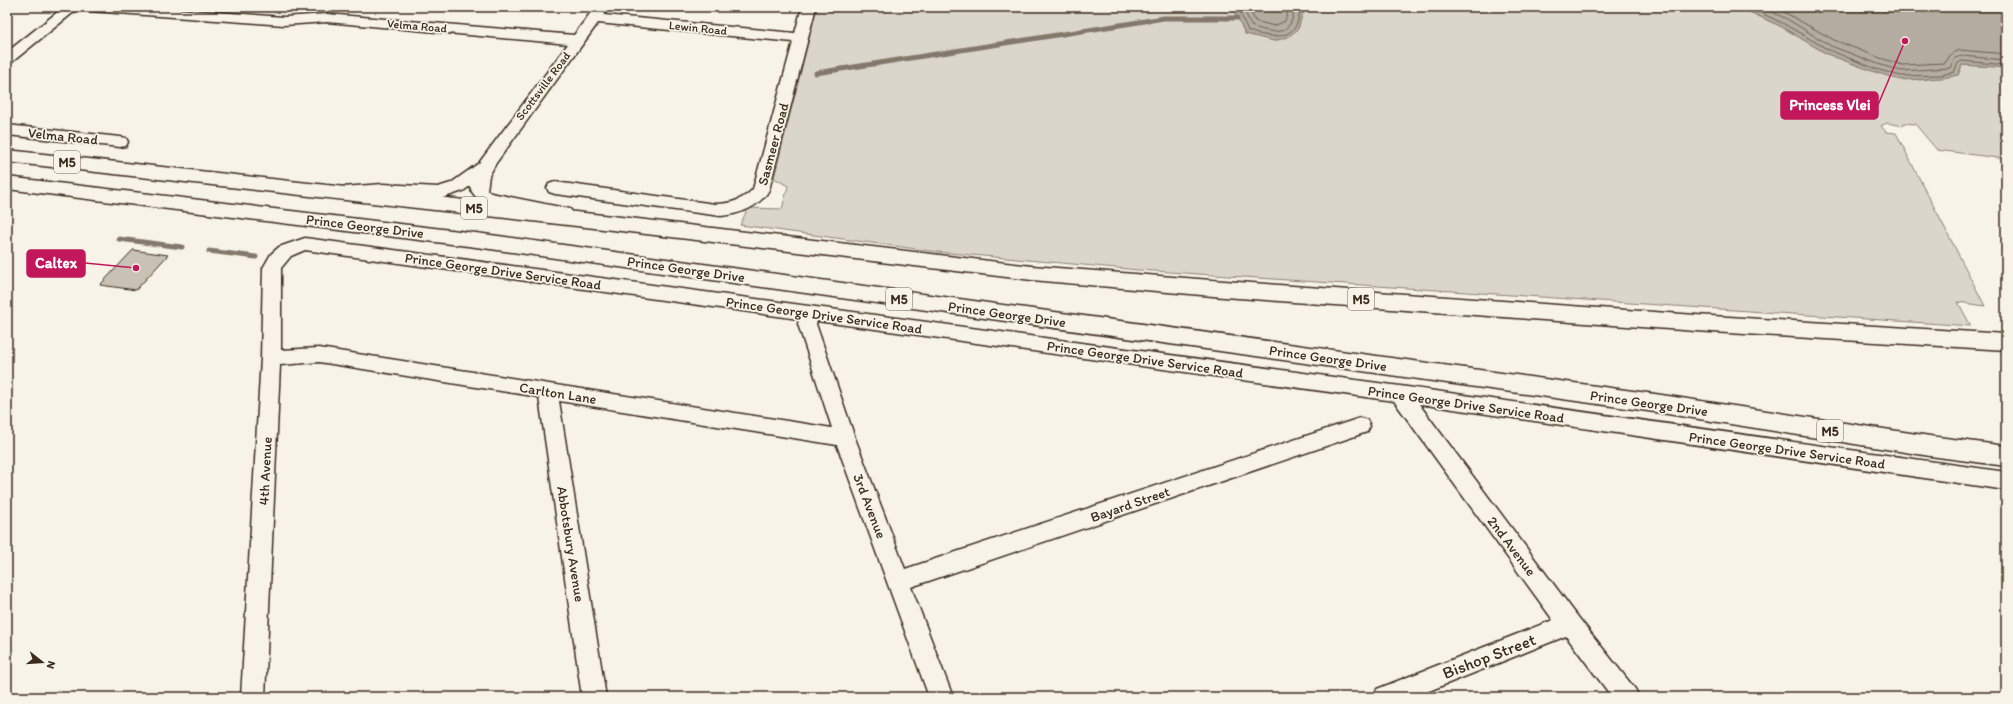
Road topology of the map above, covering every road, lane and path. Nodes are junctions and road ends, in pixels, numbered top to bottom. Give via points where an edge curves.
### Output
1 (73, 7) edge
2 (89, 7) edge
3 (809, 7) edge
4 (332, 12) edge
5 (598, 12) edge
6 (801, 38) junction
7 (578, 40) junction
8 (7, 59) edge
9 (7, 130) edge
10 (120, 142) dead end
11 (7, 156) edge
12 (486, 166) junction
13 (7, 183) edge
14 (31, 185) junction
15 (7, 188) edge
16 (556, 188) dead end
17 (327, 192) junction
18 (621, 224) junction
19 (285, 251) joint
20 (809, 314) junction
21 (2006, 342) edge
22 (271, 358) junction
23 (548, 392) junction
24 (1400, 394) junction
25 (1360, 426) dead end
26 (845, 438) junction
27 (2006, 456) edge
28 (2006, 481) edge
29 (899, 581) junction
30 (1570, 624) junction
31 (252, 697) edge
32 (594, 697) edge
33 (941, 697) edge
34 (1385, 697) edge
35 (1627, 697) edge

1 - 8 street
2 - 4 street, Velma Road via 284,21
3 - 6 street, Sasmeer Road
4 - 7 street, Velma Road
5 - 6 street, Lewin Road
5 - 7 street, Scottsville Road
6 - 16 street, Sasmeer Road via 761,190 752,200 731,209 715,210
7 - 12 street, Scottsville Road
9 - 10 street, Velma Road
11 - 17 main road, Prince George Drive / M5
12 - 17 street, Scottsville Road via 457,187 438,193 383,190
12 - 18 street, Scottsville Road via 478,188 486,198
13 - 14 main road, Prince George Drive / M5
14 - 15 main road
14 - 27 main road, Prince George Drive / M5 via 476,240 1655,403
17 - 18 main road, Prince George Drive / M5
18 - 21 main road, Prince George Drive / M5 via 966,266 1128,282 1696,323
19 - 20 street, Prince George Drive Service Road via 298,245 314,245
19 - 22 street, 4th Avenue via 272,268
20 - 24 street, Prince George Drive Service Road
20 - 26 street, 3rd Avenue via 807,324
22 - 23 street, Carlton Lane via 319,355
22 - 31 street, 4th Avenue
23 - 26 street, Carlton Lane
23 - 32 street, Abbotsbury Avenue
24 - 28 street, Prince George Drive Service Road
24 - 30 street, 2nd Avenue
25 - 29 street, Bayard Street
26 - 29 street, 3rd Avenue
29 - 33 street, 3rd Avenue
30 - 34 street, Bishop Street
30 - 35 street, 2nd Avenue

